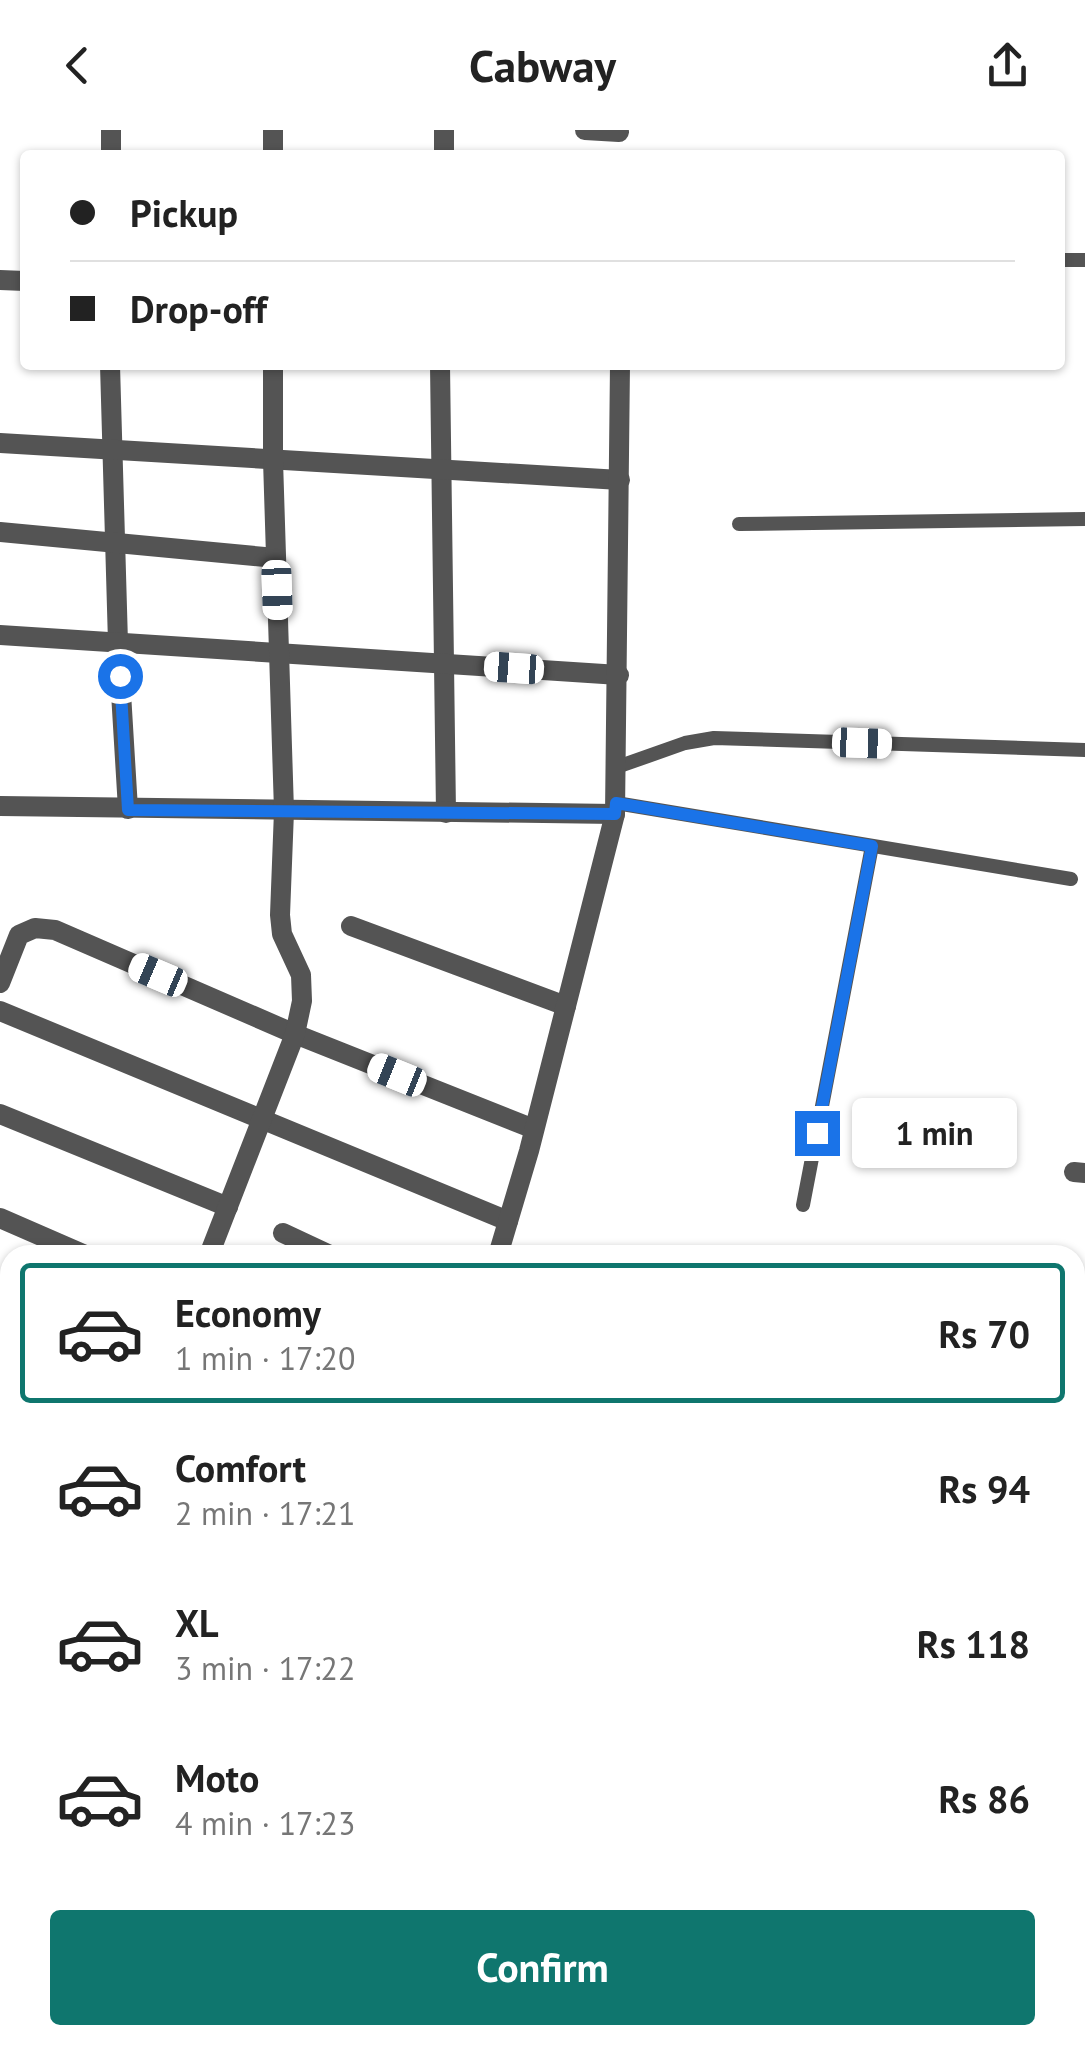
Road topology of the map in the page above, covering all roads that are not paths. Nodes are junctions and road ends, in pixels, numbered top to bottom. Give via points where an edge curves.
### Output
1 (585, 130) edge
2 (619, 131) edge
3 (110, 370) edge
4 (273, 370) edge
5 (440, 370) edge
6 (620, 370) edge
7 (0, 443) edge
8 (112, 450) junction
9 (273, 460) junction
10 (439, 470) junction
11 (620, 480) junction
12 (1085, 519) edge
13 (739, 524) dead end
14 (0, 532) edge
15 (115, 543) junction
16 (276, 558) junction
17 (0, 634) edge
18 (118, 643) junction
19 (279, 653) junction
20 (445, 664) junction
21 (619, 675) junction
22 (1085, 750) edge
23 (616, 767) junction
24 (0, 806) edge
25 (616, 809) junction
26 (128, 810) junction
27 (284, 811) junction
28 (446, 812) junction
29 (872, 846) junction
30 (1071, 879) dead end
31 (351, 926) dead end
32 (0, 983) edge
33 (566, 1006) junction
34 (0, 1011) edge
35 (295, 1034) junction
36 (0, 1114) edge
37 (262, 1120) junction
38 (534, 1129) junction
39 (803, 1204) dead end
40 (228, 1207) junction
41 (0, 1218) edge
42 (508, 1221) junction
43 (282, 1233) dead end
44 (63, 1245) edge
45 (213, 1245) edge
46 (308, 1245) edge
47 (501, 1245) edge

1 - 2 street
3 - 8 street
4 - 9 street
5 - 10 street
6 - 11 street
7 - 8 street
8 - 9 street
8 - 15 street
9 - 10 street
9 - 16 street
10 - 11 street
10 - 20 street
11 - 21 street
12 - 13 lane
14 - 15 street
15 - 16 street
15 - 18 street
16 - 19 street
17 - 18 street
18 - 19 street
18 - 26 street
19 - 20 street
19 - 27 street
20 - 21 street
20 - 28 street
21 - 23 street
22 - 23 lane via 714,738
23 - 25 street
24 - 26 street
25 - 28 street
25 - 29 lane
25 - 33 street
26 - 27 street
27 - 28 street
27 - 35 street via 280,915 301,975
29 - 30 lane
29 - 39 lane
31 - 33 street
32 - 35 street via 19,935 54,930
33 - 38 street
34 - 37 street
35 - 37 street
35 - 38 street
36 - 40 street
37 - 40 street
37 - 42 street
38 - 42 street
40 - 45 street
41 - 44 street
42 - 47 street
43 - 46 street

